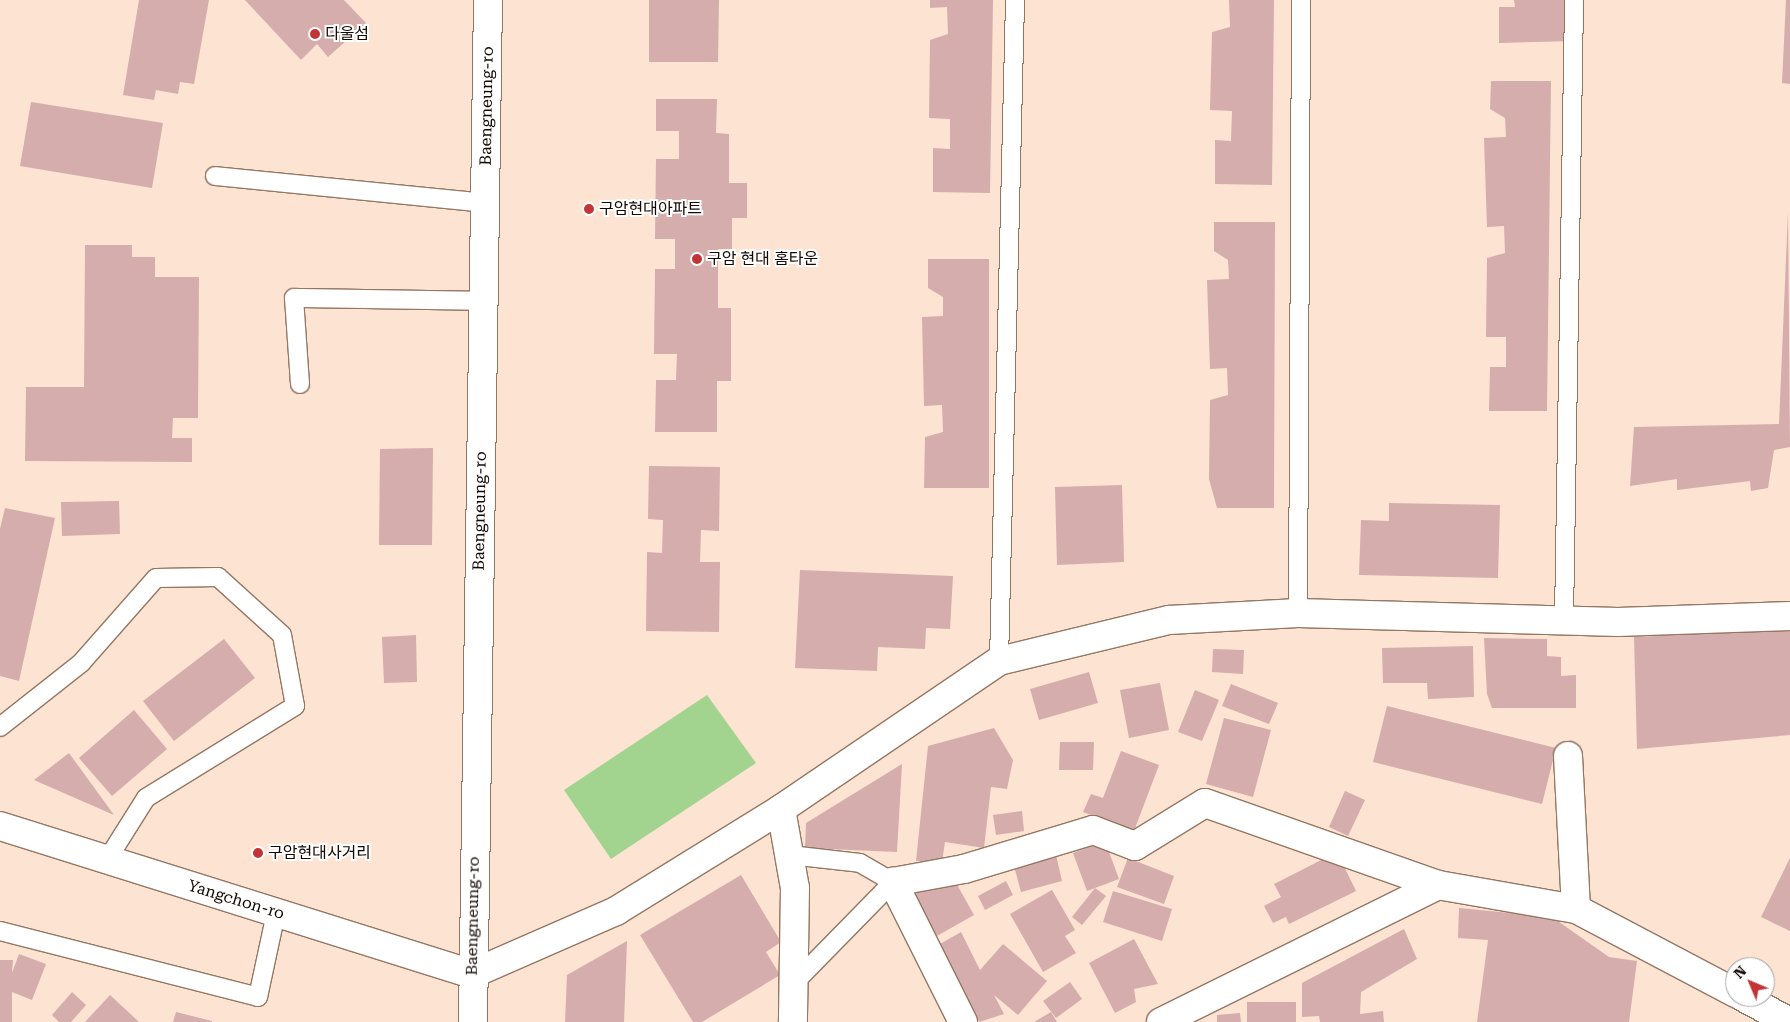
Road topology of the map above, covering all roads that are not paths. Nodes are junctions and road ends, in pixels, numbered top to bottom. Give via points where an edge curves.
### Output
1 (488, 0) edge
2 (1015, 0) edge
3 (1301, 0) edge
4 (1574, 0) edge
5 (215, 176) dead end
6 (485, 203) junction
7 (483, 301) junction
8 (300, 384) dead end
9 (1298, 613) junction
10 (1790, 616) edge
11 (1564, 619) junction
12 (1000, 661) junction
13 (0, 727) edge
14 (1568, 756) dead end
15 (781, 809) junction
16 (0, 826) edge
17 (790, 855) junction
18 (106, 860) junction
19 (893, 882) junction
20 (1438, 885) junction
21 (1576, 909) junction
22 (276, 913) junction
23 (0, 931) edge
24 (472, 974) junction
25 (794, 983) junction
26 (1725, 988) edge
27 (1762, 1007) edge
28 (473, 1022) edge
29 (793, 1022) edge
30 (963, 1022) edge
31 (1161, 1022) edge
32 (1790, 1022) edge

1 - 6 street, Baengneung-ro
2 - 12 lane
3 - 9 lane
4 - 11 lane
5 - 6 lane
6 - 7 street, Baengneung-ro
7 - 8 lane via 294,298
7 - 24 street, Baengneung-ro
9 - 11 street
9 - 12 street via 1169,620
10 - 11 street via 1618,622
12 - 15 street
13 - 18 lane via 81,663 156,578 218,577 282,635 295,706 146,798
14 - 21 street
15 - 17 street
15 - 24 street via 616,911
16 - 18 street, Yangchon-ro
17 - 19 lane via 860,863
17 - 25 street via 795,888
18 - 22 street, Yangchon-ro
19 - 20 street via 964,869 1093,830 1136,846 1205,803
19 - 25 lane
19 - 30 street
20 - 21 street
20 - 31 street
21 - 26 street
22 - 23 lane via 258,996
22 - 24 street, Yangchon-ro
24 - 28 street, Baengneung-ro
25 - 29 street
27 - 32 street

